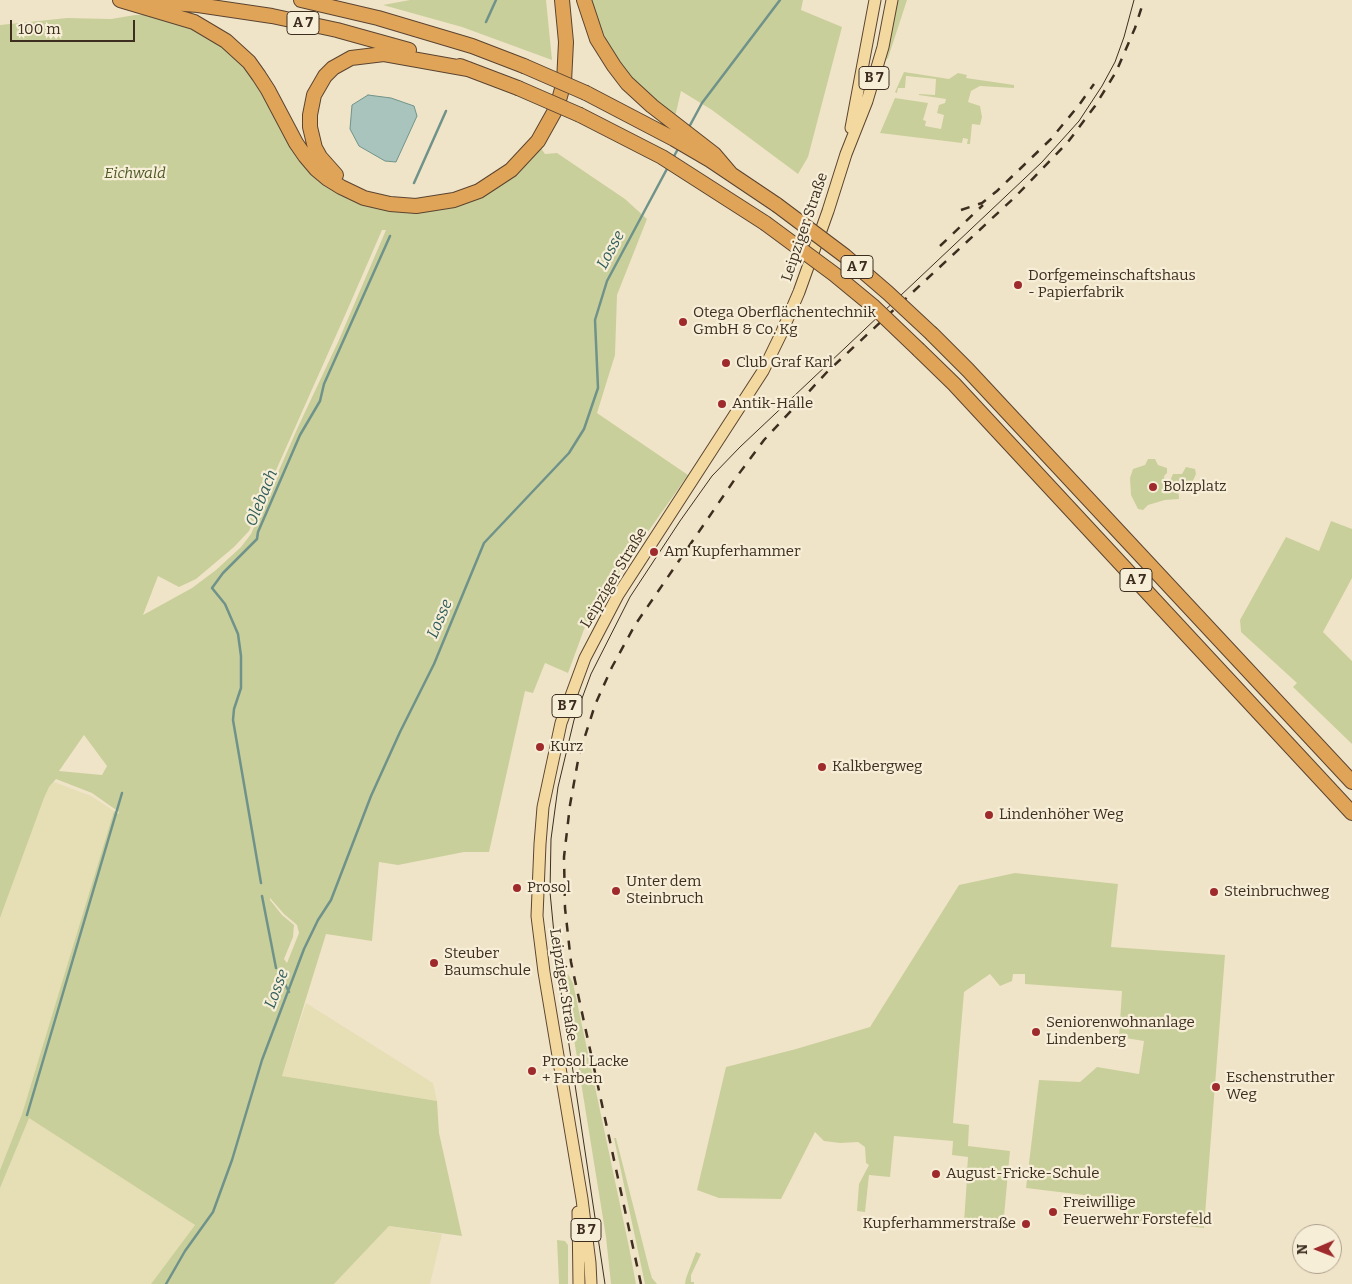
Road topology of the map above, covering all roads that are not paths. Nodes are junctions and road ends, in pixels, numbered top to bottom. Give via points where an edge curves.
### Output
1 (120, 0) edge
2 (133, 0) edge
3 (301, 0) edge
4 (557, 0) edge
5 (562, 0) edge
6 (584, 0) edge
7 (875, 0) edge
8 (892, 0) edge
9 (468, 69) junction
10 (846, 154) junction
11 (712, 157) junction
12 (1352, 782) edge
13 (1352, 813) edge
14 (582, 1232) junction
15 (579, 1284) edge
16 (591, 1284) edge

1 - 5 highway via 194,22 232,45 259,76 305,156 328,179 364,198 416,206 448,202 479,191 512,170 538,141 556,107 564,82 566,42
2 - 9 highway, A 7 via 272,16 373,39
3 - 11 highway, A 7, bridge via 378,18 472,46 586,93
4 - 9 highway via 561,56 551,105 533,139 498,173 453,195 403,200 378,196 355,187 333,173 320,157 311,137 311,104 325,76 342,62 360,55 384,54
6 - 11 highway via 590,23 605,53 628,83
7 - 10 main road, Leipziger Straße / B 7
8 - 10 main road, Leipziger Straße / B 7 via 867,101
9 - 13 highway, A 7, bridge via 580,115 636,143 765,223 841,279 954,384
10 - 14 main road, Leipziger Straße / B 7 via 799,292 763,371 618,595 585,658 561,723 543,807 537,916 578,1176
11 - 12 highway, A 7, bridge via 844,256 932,334
14 - 15 main road, B 7
14 - 16 main road, B 7

